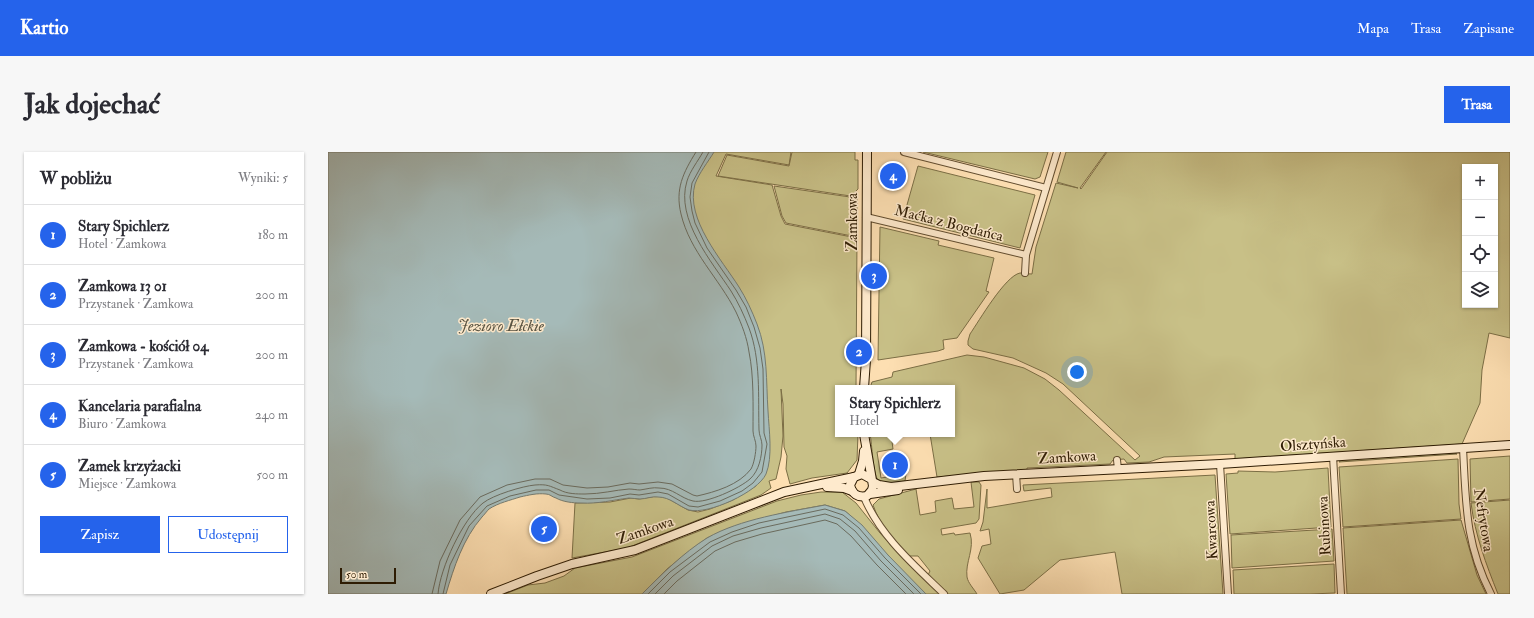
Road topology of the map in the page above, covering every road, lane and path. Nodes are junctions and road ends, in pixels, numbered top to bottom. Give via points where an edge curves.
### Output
1 (866, 152) edge
2 (904, 152) edge
3 (1057, 152) edge
4 (1046, 188) junction
5 (866, 217) junction
6 (1026, 255) junction
7 (1025, 272) dead end
8 (864, 385) edge
9 (865, 437) edge
10 (865, 437) edge
11 (1510, 445) edge
12 (1463, 448) junction
13 (1333, 456) junction
14 (1118, 460) dead end
15 (1220, 464) junction
16 (1118, 469) junction
17 (1016, 474) junction
18 (856, 476) junction
19 (872, 480) junction
20 (922, 483) junction
21 (805, 487) junction
22 (1017, 489) dead end
23 (852, 491) junction
24 (867, 495) junction
25 (491, 594) edge
26 (944, 594) edge
27 (1228, 594) edge
28 (1341, 594) edge
29 (1492, 594) edge

1 - 5 street, Zamkowa
2 - 4 street
3 - 4 street
4 - 6 street
5 - 6 street, Maćka z Bogdańca
5 - 8 street, Zamkowa
6 - 7 street
9 - 18 street via 863,461
10 - 19 street
11 - 12 street, Olsztyńska
12 - 13 street, Olsztyńska
12 - 29 street, Nefrytowa via 1465,504 1469,530 1477,562
13 - 15 street, Olsztyńska
13 - 28 street, Rubinowa
14 - 16 street
15 - 16 street, Olsztyńska
15 - 27 street, Kwarcowa
16 - 17 street, Zamkowa
17 - 20 street, Zamkowa
17 - 22 street
18 - 19 street via 866,475
18 - 21 street, Zamkowa
18 - 23 street via 850,485
19 - 20 street, Zamkowa via 879,485 891,487
19 - 24 street via 873,486
20 - 24 street, Zamkowa via 891,492
21 - 23 street, Zamkowa via 838,487
21 - 25 street, Zamkowa via 784,492 635,550 572,564
23 - 24 street via 858,496
24 - 26 street via 870,511 887,535

